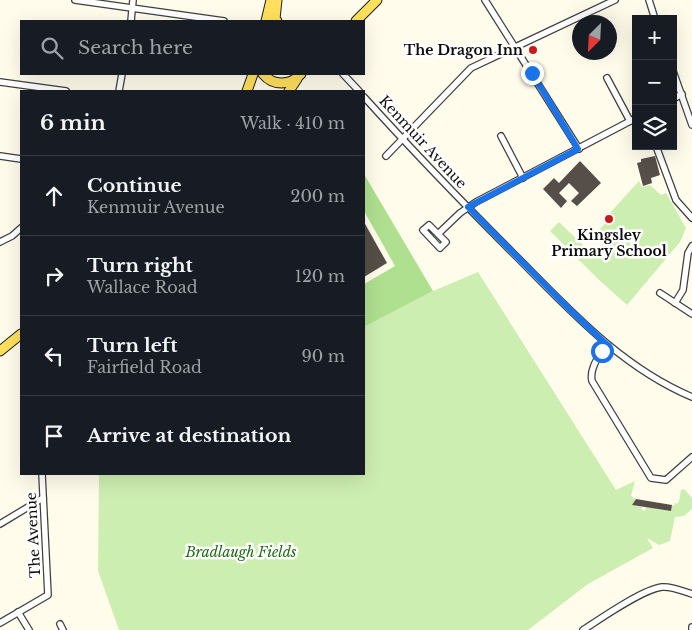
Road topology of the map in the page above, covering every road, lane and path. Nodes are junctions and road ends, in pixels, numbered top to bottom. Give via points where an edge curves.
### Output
1 (75, 0) edge
2 (134, 0) edge
3 (272, 0) edge
4 (278, 0) edge
5 (377, 0) edge
6 (485, 0) edge
7 (615, 0) edge
8 (649, 0) edge
9 (134, 8) junction
10 (654, 15) edge
11 (131, 20) edge
12 (217, 20) edge
13 (266, 20) edge
14 (276, 20) edge
15 (357, 20) edge
16 (515, 46) junction
17 (122, 75) edge
18 (253, 75) edge
19 (264, 75) edge
20 (300, 75) edge
21 (344, 75) edge
22 (607, 78) dead end
23 (677, 81) edge
24 (0, 82) edge
25 (59, 90) edge
26 (119, 90) edge
27 (247, 90) edge
28 (290, 90) edge
29 (357, 90) edge
30 (682, 94) junction
31 (677, 97) edge
32 (365, 98) edge
33 (632, 118) edge
34 (632, 121) edge
35 (692, 125) edge
36 (501, 136) dead end
37 (403, 139) junction
38 (578, 149) junction
39 (657, 150) edge
40 (0, 156) edge
41 (386, 156) dead end
42 (20, 159) edge
43 (523, 178) junction
44 (468, 207) junction
45 (692, 218) edge
46 (20, 229) edge
47 (438, 234) dead end
48 (0, 242) edge
49 (692, 246) edge
50 (660, 294) dead end
51 (675, 303) junction
52 (692, 314) edge
53 (20, 335) edge
54 (606, 344) junction
55 (0, 351) edge
56 (692, 397) edge
57 (692, 457) edge
58 (42, 475) edge
59 (44, 498) junction
60 (0, 524) edge
61 (692, 594) edge
62 (18, 612) junction
63 (0, 623) edge
64 (28, 630) edge
65 (583, 630) edge

1 - 9 street
2 - 9 street
3 - 13 main road
4 - 14 main road
5 - 15 main road
6 - 16 street
7 - 16 street
8 - 10 street
9 - 11 street
9 - 12 street
16 - 37 street via 471,68
16 - 38 street
17 - 26 street
18 - 27 main road
19 - 20 main road via 278,83
20 - 28 main road
21 - 29 street
22 - 33 street
23 - 30 street
24 - 25 street
30 - 31 street
30 - 35 street
32 - 37 street, Kenmuir Avenue
34 - 38 street
36 - 43 street
37 - 41 street
37 - 44 street, Kenmuir Avenue
38 - 43 street
39 - 45 street via 676,200
40 - 42 street
43 - 44 street
44 - 47 street
44 - 54 street, Kenmuir Avenue
46 - 48 street
49 - 51 street via 688,253 683,290
50 - 51 street
51 - 52 street
53 - 55 main road
54 - 56 street, Kenmuir Avenue via 648,374
54 - 57 street via 591,373 592,381 651,478 666,480
58 - 59 street, The Avenue
59 - 60 street
59 - 62 street, The Avenue via 48,595
61 - 65 street via 670,587 656,588
62 - 63 street
62 - 64 street

